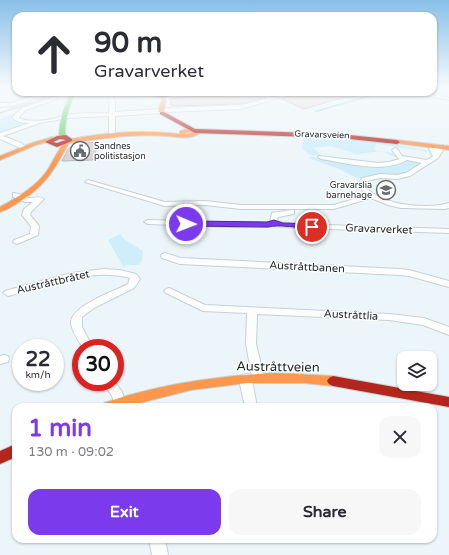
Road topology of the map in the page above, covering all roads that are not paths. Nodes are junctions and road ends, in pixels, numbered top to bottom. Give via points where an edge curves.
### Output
1 (20, 113) edge
2 (66, 113) edge
3 (125, 113) edge
4 (170, 113) edge
5 (113, 115) junction
6 (65, 121) junction
7 (38, 122) junction
8 (188, 131) junction
9 (114, 133) junction
10 (0, 136) edge
11 (66, 140) junction
12 (52, 141) junction
13 (25, 148) junction
14 (395, 150) dead end
15 (440, 150) edge
16 (321, 157) dead end
17 (0, 158) edge
18 (406, 158) junction
19 (428, 162) junction
20 (88, 182) dead end
21 (20, 196) junction
22 (371, 196) junction
23 (0, 206) edge
24 (448, 207) edge
25 (299, 208) junction
26 (0, 210) edge
27 (148, 222) dead end
28 (274, 223) junction
29 (449, 231) edge
30 (17, 242) dead end
31 (165, 256) dead end
32 (449, 284) edge
33 (169, 291) dead end
34 (8, 293) dead end
35 (252, 311) junction
36 (449, 331) edge
37 (84, 339) edge
38 (252, 378) junction
39 (115, 391) edge
40 (449, 402) edge
41 (120, 403) joint
42 (250, 403) edge
43 (12, 452) edge
44 (0, 458) edge
45 (158, 543) edge
46 (160, 555) edge

1 - 7 street via 16,118 21,121
2 - 6 main road
3 - 5 street
4 - 8 main road
5 - 6 street
5 - 9 street
6 - 7 street
6 - 11 main road via 62,135
6 - 12 main road
7 - 10 street
8 - 9 main road, Gravarsveien
8 - 11 main road, Gravarsveien
8 - 15 main road, Gravarsveien via 337,136
9 - 11 main road, Gravarsveien
10 - 13 street
11 - 12 main road
11 - 21 main road via 43,180
12 - 13 main road
12 - 21 main road via 55,150 46,168
13 - 17 main road
14 - 18 street via 400,157
15 - 19 street
16 - 18 street via 381,164 398,163
18 - 19 street
19 - 22 street via 408,175 364,179 363,188
20 - 25 street via 165,204 205,203 241,207
21 - 23 main road
21 - 26 main road
21 - 30 street via 28,200 40,199 26,214 35,226 34,235
22 - 24 street via 401,205
22 - 25 street, Gravarverket via 334,207
25 - 28 street, Gravarverket via 275,215 272,219
27 - 28 street via 232,225
28 - 29 street, Gravarverket
31 - 32 street, Austråttbanen via 180,261 409,273
33 - 35 street, Austråttlia via 203,308
34 - 37 street, Austråttbråtet via 82,274 122,272 133,276 135,279 130,286 83,310 76,317
35 - 36 street, Austråttlia via 389,317 424,322
35 - 38 street
38 - 40 main road, Austråttveien via 324,380
38 - 41 main road, Austråttveien via 180,386
38 - 42 street via 246,384
39 - 41 street
43 - 44 main road
45 - 46 street

